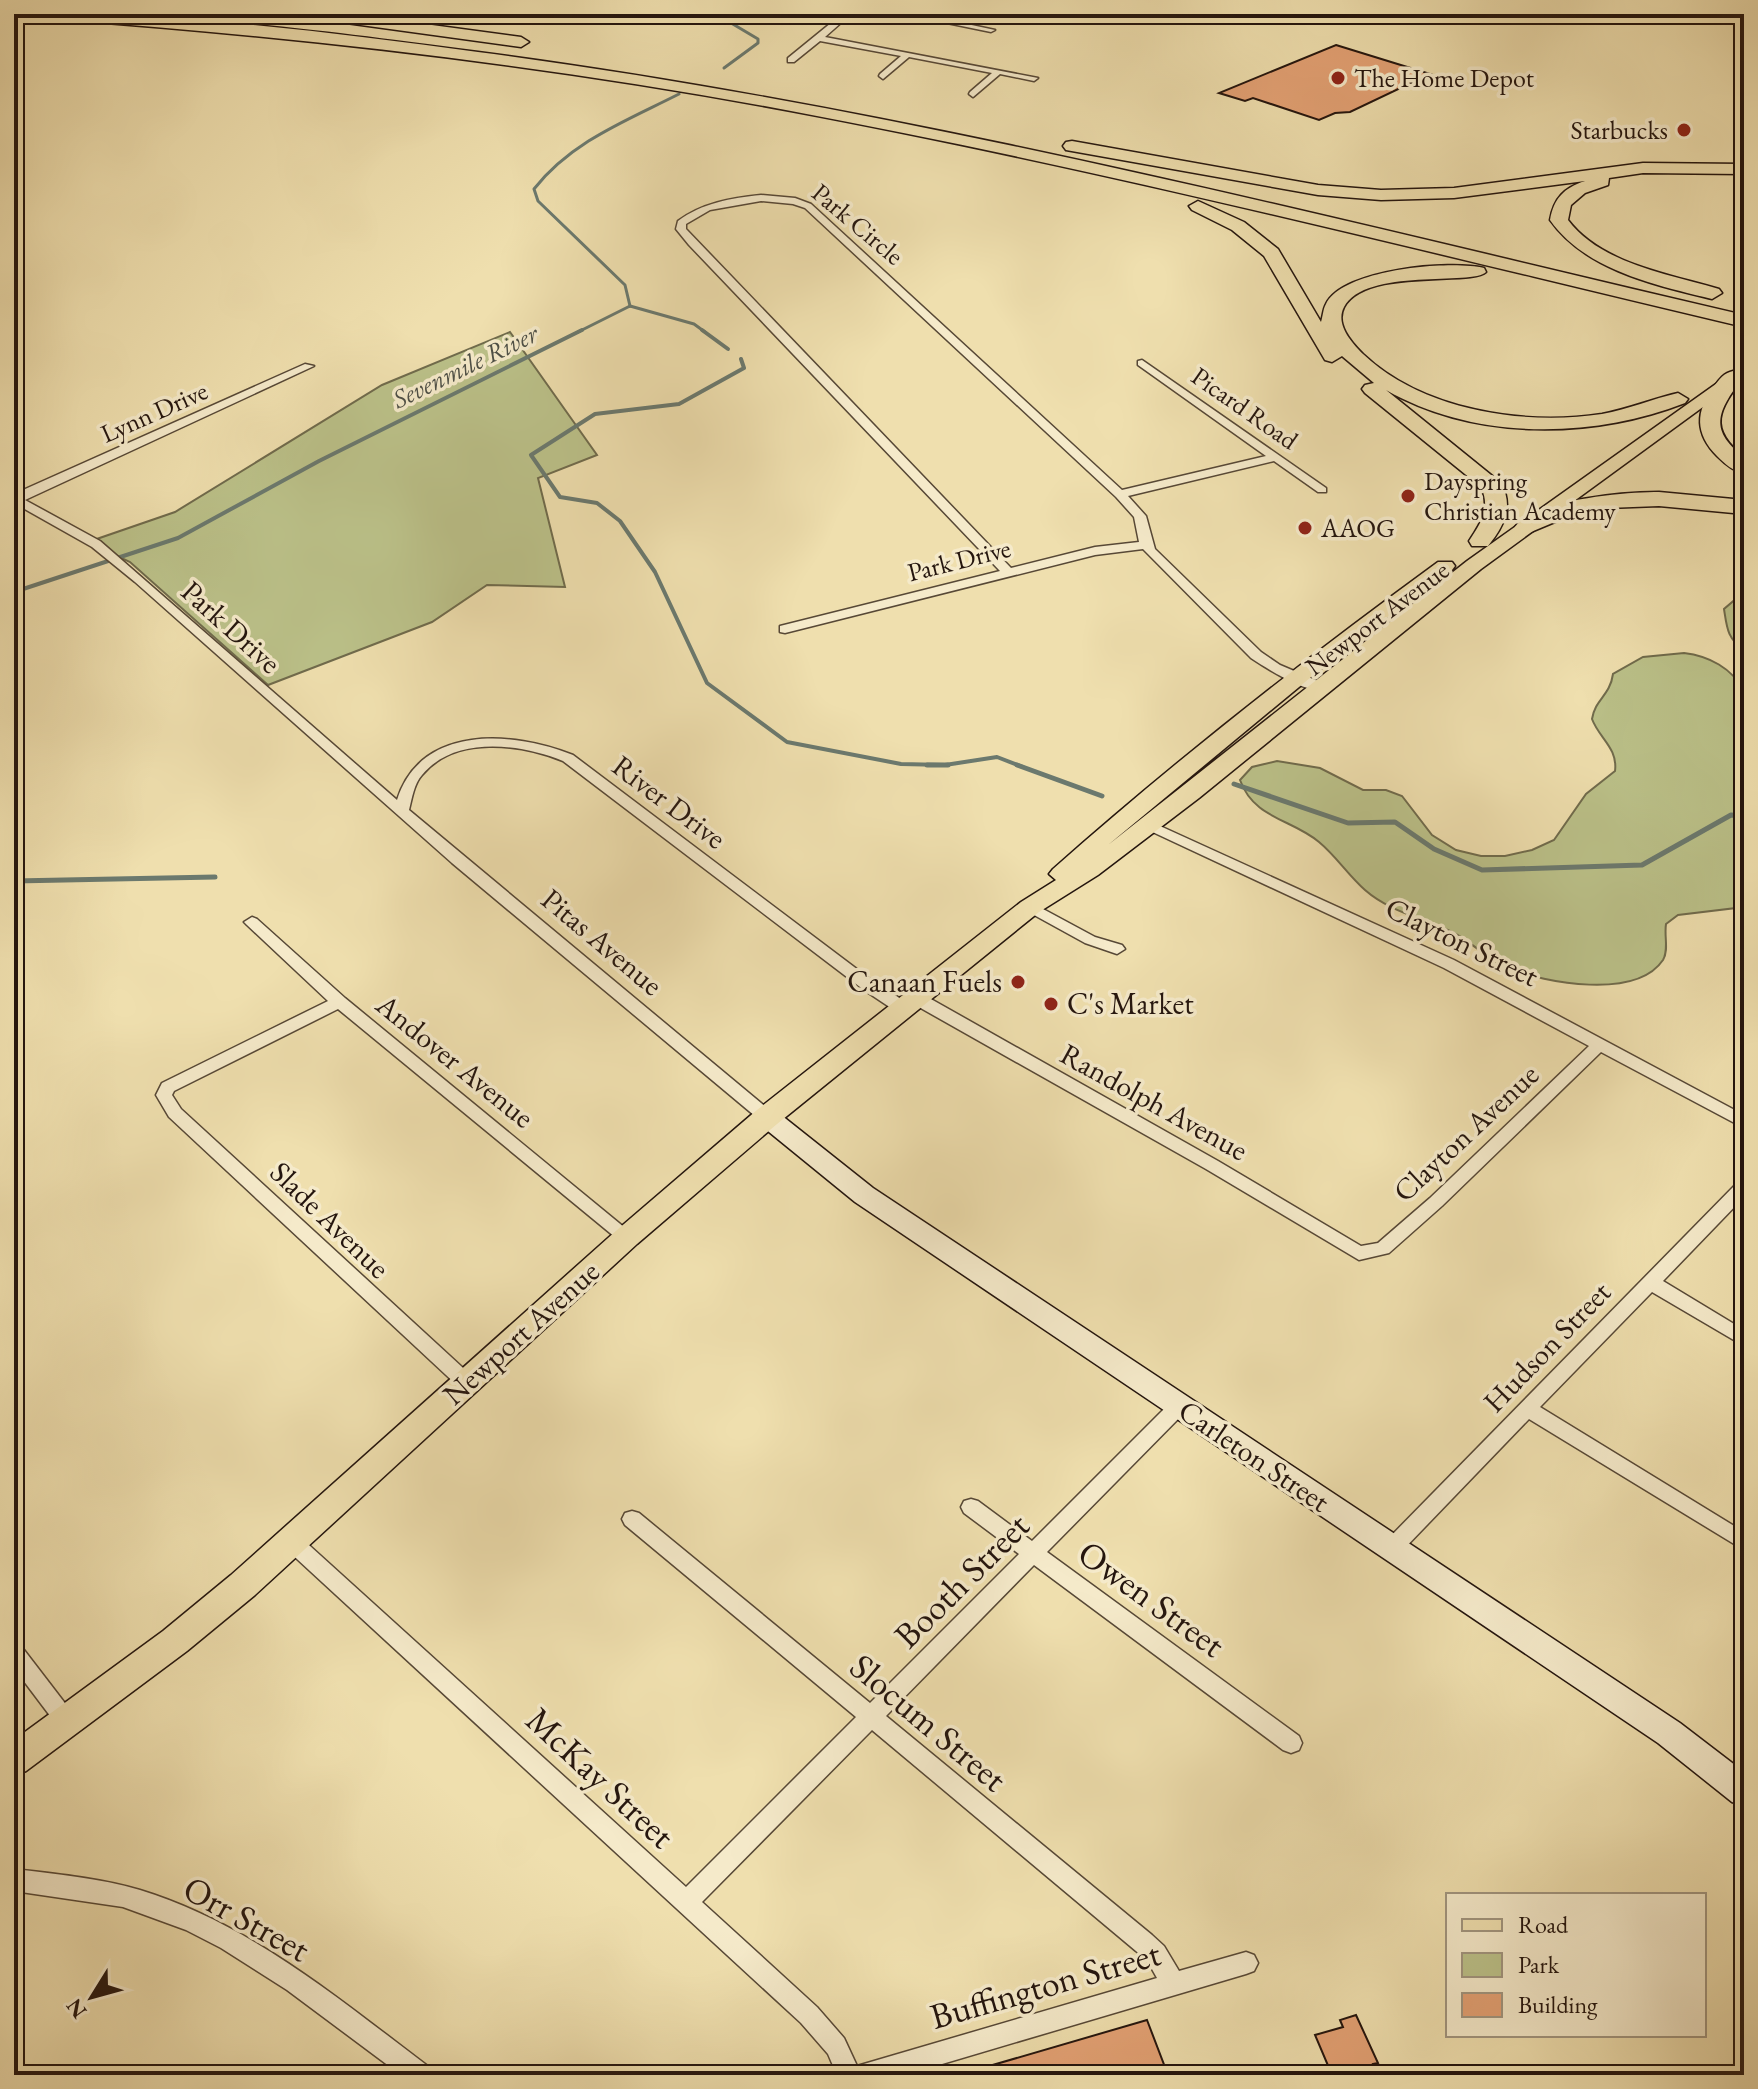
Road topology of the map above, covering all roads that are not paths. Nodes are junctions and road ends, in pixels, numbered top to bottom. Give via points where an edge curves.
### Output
1 (53, 14) edge
2 (317, 14) edge
3 (847, 14) edge
4 (907, 14) edge
5 (991, 30) dead end
6 (819, 38) junction
7 (543, 45) dead end
8 (908, 54) junction
9 (791, 60) dead end
10 (999, 71) junction
11 (883, 76) dead end
12 (1034, 78) dead end
13 (973, 94) dead end
14 (884, 106) dead end
15 (1068, 145) junction
16 (1074, 165) junction
17 (1744, 169) edge
18 (1744, 175) edge
19 (1451, 233) dead end
20 (1574, 261) dead end
21 (1712, 293) junction
22 (1733, 297) dead end
23 (1697, 310) junction
24 (1740, 320) edge
25 (1744, 352) edge
26 (1142, 363) dead end
27 (309, 366) dead end
28 (1738, 373) edge
29 (1678, 399) junction
30 (1277, 457) junction
31 (1744, 467) edge
32 (1322, 490) dead end
33 (1120, 494) junction
34 (16, 498) edge
35 (1744, 507) edge
36 (1526, 527) junction
37 (1480, 541) junction
38 (1146, 545) junction
39 (1008, 572) junction
40 (785, 629) dead end
41 (1298, 678) junction
42 (1322, 688) junction
43 (401, 811) junction
44 (1149, 825) junction
45 (1030, 907) junction
46 (252, 922) dead end
47 (1117, 949) dead end
48 (339, 1002) junction
49 (910, 1003) junction
50 (1600, 1044) junction
51 (767, 1117) junction
52 (1744, 1122) edge
53 (1744, 1186) edge
54 (627, 1237) junction
55 (1365, 1253) joint
56 (1650, 1282) junction
57 (1744, 1339) edge
58 (467, 1383) junction
59 (1179, 1406) junction
60 (1526, 1408) junction
61 (971, 1507) dead end
62 (632, 1519) dead end
63 (292, 1542) junction
64 (1744, 1542) edge
65 (1392, 1548) junction
66 (1035, 1554) junction
67 (14, 1652) edge
68 (871, 1719) junction
69 (67, 1722) junction
70 (1291, 1743) dead end
71 (14, 1760) edge
72 (1744, 1791) edge
73 (14, 1880) edge
74 (687, 1902) junction
75 (1246, 1963) dead end
76 (1174, 1984) junction
77 (421, 2075) edge
78 (849, 2075) edge
79 (865, 2075) edge

1 - 16 highway via 316,37 597,74 798,108
2 - 7 highway
3 - 6 street
4 - 5 street
6 - 8 street
6 - 9 street
8 - 10 street
8 - 11 street
10 - 12 street
10 - 13 street
14 - 15 highway
15 - 17 highway via 1318,190 1381,195 1454,193 1643,168
15 - 19 highway
16 - 23 highway
16 - 37 highway via 1201,207 1262,244 1333,357 1490,483 1498,498 1497,514
18 - 21 highway via 1614,178 1579,189 1560,209 1566,231 1586,248
20 - 21 highway
21 - 22 highway
23 - 24 highway
23 - 29 highway via 1440,270 1366,283 1344,296 1333,312 1338,339 1363,367 1398,388 1464,411 1530,423 1587,424 1638,415
25 - 29 main road, Newport Avenue
26 - 30 street, Picard Road
27 - 34 street, Lynn Drive
28 - 31 highway via 1713,401 1708,422 1719,446
28 - 36 main road, Newport Avenue
29 - 37 main road, Newport Avenue
30 - 32 street, Picard Road
30 - 33 street
33 - 38 street, Park Circle via 1140,516
33 - 39 street, Park Circle via 808,206 763,197 687,217 681,229 701,252
34 - 43 street, Park Drive via 96,544
35 - 36 highway via 1618,498 1570,507
36 - 42 main road, Newport Avenue
37 - 41 main road, Newport Avenue
38 - 39 street, Park Drive
38 - 41 street, Park Circle via 1256,655
39 - 40 street, Park Drive
41 - 42 street, Park Circle
41 - 45 main road, Newport Avenue via 1108,831
42 - 44 main road, Newport Avenue
43 - 49 street, River Drive via 415,774 436,756 504,741 549,749 568,758 869,986
43 - 51 street, Pitas Avenue
44 - 45 main road, Newport Avenue
44 - 50 street, Clayton Street via 1449,964
45 - 47 street
45 - 49 main road, Newport Avenue
46 - 48 street, Andover Avenue
48 - 54 street, Andover Avenue
48 - 58 street, Slade Avenue via 164,1091 166,1101
49 - 51 main road, Newport Avenue
49 - 55 street, Randolph Avenue
50 - 52 street, Clayton Street
50 - 55 street, Clayton Avenue via 1436,1202 1383,1248
51 - 54 main road, Newport Avenue
51 - 59 street, Carleton Street via 864,1195
53 - 56 street, Hudson Street
54 - 58 main road, Newport Avenue
56 - 57 street
56 - 60 street, Hudson Street
58 - 63 main road, Newport Avenue
59 - 65 street, Carleton Street
59 - 66 street, Booth Street
60 - 64 street
60 - 65 street, Hudson Street
61 - 66 street, Owen Street
62 - 68 street, Slocum Street
63 - 69 main road, Newport Avenue via 175,1641
63 - 74 street, McKay Street
65 - 72 street, Carleton Street via 1687,1745
66 - 68 street, Booth Street
66 - 70 street, Owen Street
67 - 69 street
68 - 74 street, Booth Street
68 - 76 street, Slocum Street via 1144,1943
69 - 71 main road, Newport Avenue
73 - 77 street, Orr Street via 123,1897 189,1920 289,1977
74 - 78 street, McKay Street via 825,2031
75 - 76 street, Buffington Street
76 - 79 street, Buffington Street

